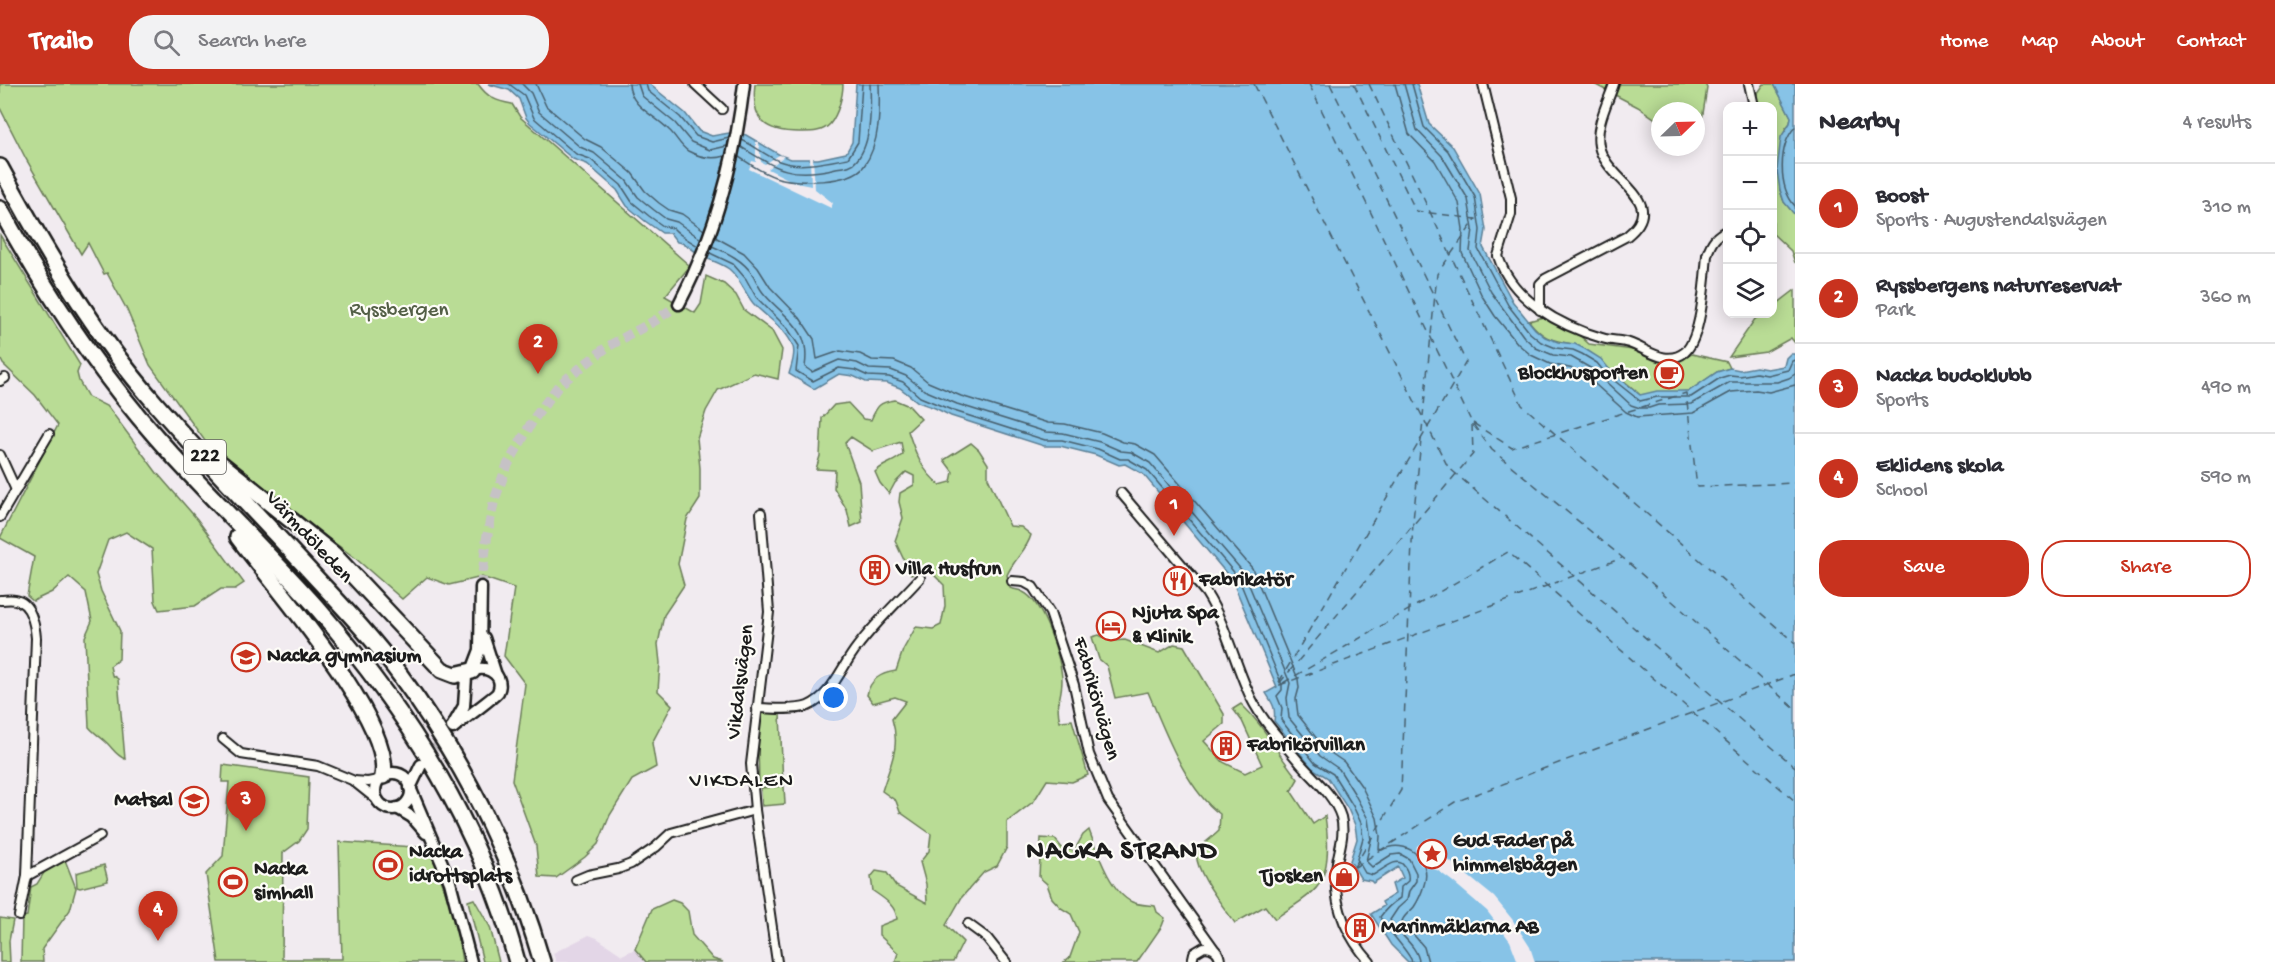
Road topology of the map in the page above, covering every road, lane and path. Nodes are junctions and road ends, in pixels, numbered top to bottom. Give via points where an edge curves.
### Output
1 (695, 84) edge
2 (744, 84) edge
3 (1483, 84) edge
4 (1614, 84) edge
5 (1749, 84) edge
6 (1753, 102) edge
7 (722, 109) dead end
8 (0, 167) edge
9 (0, 209) edge
10 (1723, 232) edge
11 (679, 304) tunnel mouth
12 (1540, 310) junction
13 (49, 434) dead end
14 (183, 434) junction
15 (0, 455) edge
16 (185, 469) junction
17 (16, 490) junction
18 (1121, 493) dead end
19 (762, 513) dead end
20 (0, 517) edge
21 (920, 578) dead end
22 (1012, 581) dead end
23 (481, 587) tunnel mouth
24 (0, 600) edge
25 (482, 622) junction
26 (472, 671) junction
27 (497, 678) junction
28 (757, 708) junction
29 (224, 739) dead end
30 (386, 776) junction
31 (352, 780) junction
32 (410, 789) junction
33 (377, 800) junction
34 (397, 808) junction
35 (755, 810) junction
36 (100, 836) dead end
37 (436, 848) junction
38 (27, 876) junction
39 (576, 880) dead end
40 (492, 881) junction
41 (19, 916) dead end
42 (968, 924) dead end
43 (1199, 927) junction
44 (1197, 950) junction
45 (1220, 957) edge
46 (1191, 961) edge
47 (471, 962) edge
48 (509, 962) edge
49 (518, 962) edge
50 (542, 962) edge
51 (777, 962) edge
52 (1006, 962) edge
53 (1370, 962) edge

1 - 7 street
2 - 11 street via 739,130 723,194 703,253
3 - 12 street via 1511,198 1511,214 1498,256 1511,282
4 - 12 street via 1599,130 1599,147 1606,162 1638,199 1643,218 1627,236 1545,279 1540,284
5 - 6 street
8 - 14 highway, Värmdöleden / 222 via 33,228 95,325 153,402
9 - 16 highway, Värmdöleden / 222 via 78,339
10 - 12 street via 1709,247 1702,310 1688,348 1680,355 1655,355 1629,343 1603,339
13 - 17 street
14 - 26 highway via 333,554 442,670 459,675
14 - 50 highway, Värmdöleden / 222 via 364,630 436,727 496,836
15 - 17 street
16 - 30 highway via 351,687 367,716
16 - 40 highway, Värmdöleden / 222 via 317,608 378,682 435,765
17 - 20 street
18 - 53 street via 1206,592 1216,608 1247,690 1262,715 1330,795 1343,830 1335,880 1339,911 1354,942
19 - 28 street, Vikdalsvägen via 769,612
21 - 28 street via 858,645 831,688 813,703 802,708
22 - 43 street, Fabrikörvägen via 1033,587 1046,605 1069,668 1089,754 1108,800
23 - 25 street
24 - 38 street via 25,604 35,629
25 - 26 street via 480,650
25 - 27 street
26 - 27 street via 486,668
26 - 27 street via 465,681 462,712 452,728 496,695
28 - 35 street, Vikdalsvägen via 751,764
29 - 31 street via 241,754 318,766
30 - 31 street via 368,782
30 - 32 street via 407,780
30 - 32 street via 420,764
30 - 33 street via 375,790
31 - 33 street
32 - 34 street via 408,801
32 - 37 street
33 - 34 street via 384,807
34 - 37 street via 423,828
35 - 39 street via 671,833 631,864
35 - 51 street, Vikdalsvägen
36 - 38 street
37 - 47 street
38 - 41 street
40 - 48 highway
40 - 49 highway, Värmdöleden / 222
42 - 52 street
43 - 44 street
43 - 45 street, Fabrikörvägen
44 - 45 street via 1208,947
44 - 46 street

